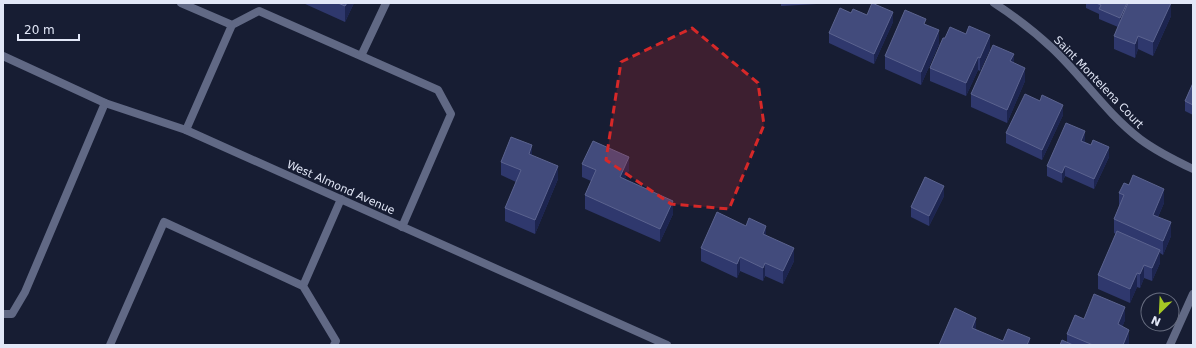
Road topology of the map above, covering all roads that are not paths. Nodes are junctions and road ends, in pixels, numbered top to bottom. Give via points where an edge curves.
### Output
1 (182, 3) edge
2 (386, 3) edge
3 (994, 3) edge
4 (232, 25) junction
5 (3, 56) edge
6 (361, 56) junction
7 (105, 103) junction
8 (186, 130) junction
9 (1193, 168) edge
10 (341, 199) junction
11 (402, 227) junction
12 (303, 286) junction
13 (1193, 294) edge
14 (3, 314) edge
15 (110, 345) edge
16 (334, 345) edge
17 (667, 345) edge
18 (1170, 345) edge

1 - 4 street
2 - 6 street
3 - 9 street, Saint Montelena Court via 1052,48 1140,139 1170,158
4 - 6 street via 259,12
4 - 8 street
5 - 7 street, West Almond Avenue
6 - 11 street via 438,90 451,114
7 - 8 street, West Almond Avenue
7 - 14 street via 25,292 12,314
8 - 10 street, West Almond Avenue
10 - 11 street, West Almond Avenue
10 - 12 street
11 - 17 street, West Almond Avenue
12 - 15 street via 164,222
12 - 16 street via 336,341
13 - 18 street

